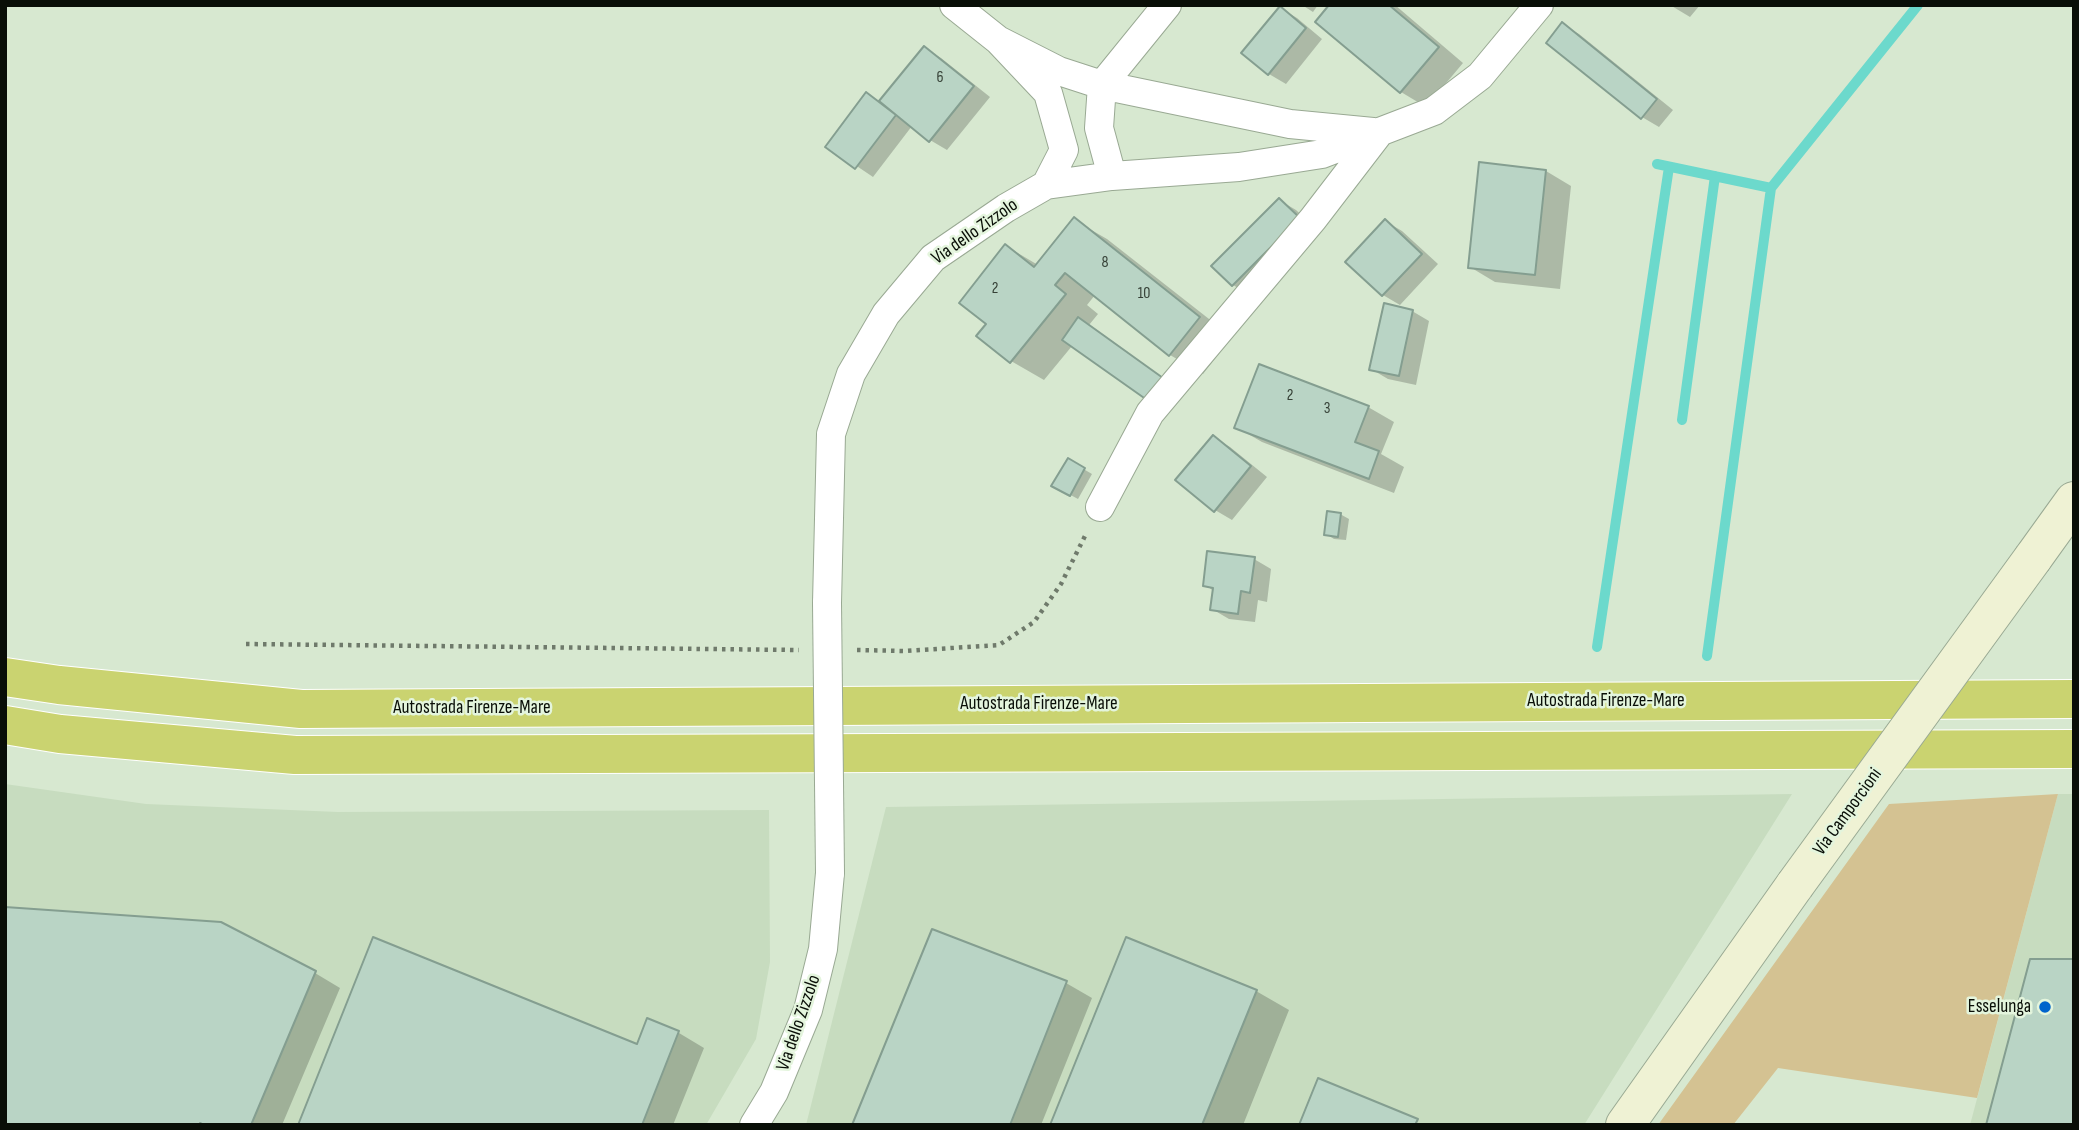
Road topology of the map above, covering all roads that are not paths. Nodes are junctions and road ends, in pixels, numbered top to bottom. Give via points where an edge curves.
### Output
1 (954, 5) edge
2 (1167, 5) edge
3 (1539, 5) edge
4 (998, 40) junction
5 (1102, 85) junction
6 (1379, 133) junction
7 (1112, 176) junction
8 (1046, 186) junction
9 (2074, 501) edge
10 (1100, 507) road end
11 (5, 677) edge
12 (2074, 699) edge
13 (5, 726) edge
14 (2074, 748) edge
15 (754, 1125) edge
16 (1625, 1125) edge

1 - 4 street
2 - 5 street
3 - 6 street, Via dello Zizzolo via 1480,76 1434,111
4 - 5 street via 1059,71
4 - 8 street via 1048,93 1064,150
5 - 6 street via 1290,124
5 - 7 street via 1099,128
6 - 7 street, Via dello Zizzolo via 1322,154 1239,167
6 - 10 street via 1150,413
7 - 8 street, Via dello Zizzolo
8 - 15 street, Via dello Zizzolo, bridge via 933,258 886,314 851,374 831,434 827,603 830,873 823,949 808,1010 774,1092
9 - 16 main road, Via Camporcioni, bridge
11 - 12 highway, Autostrada Firenze-Mare via 301,709
13 - 14 highway via 295,755

